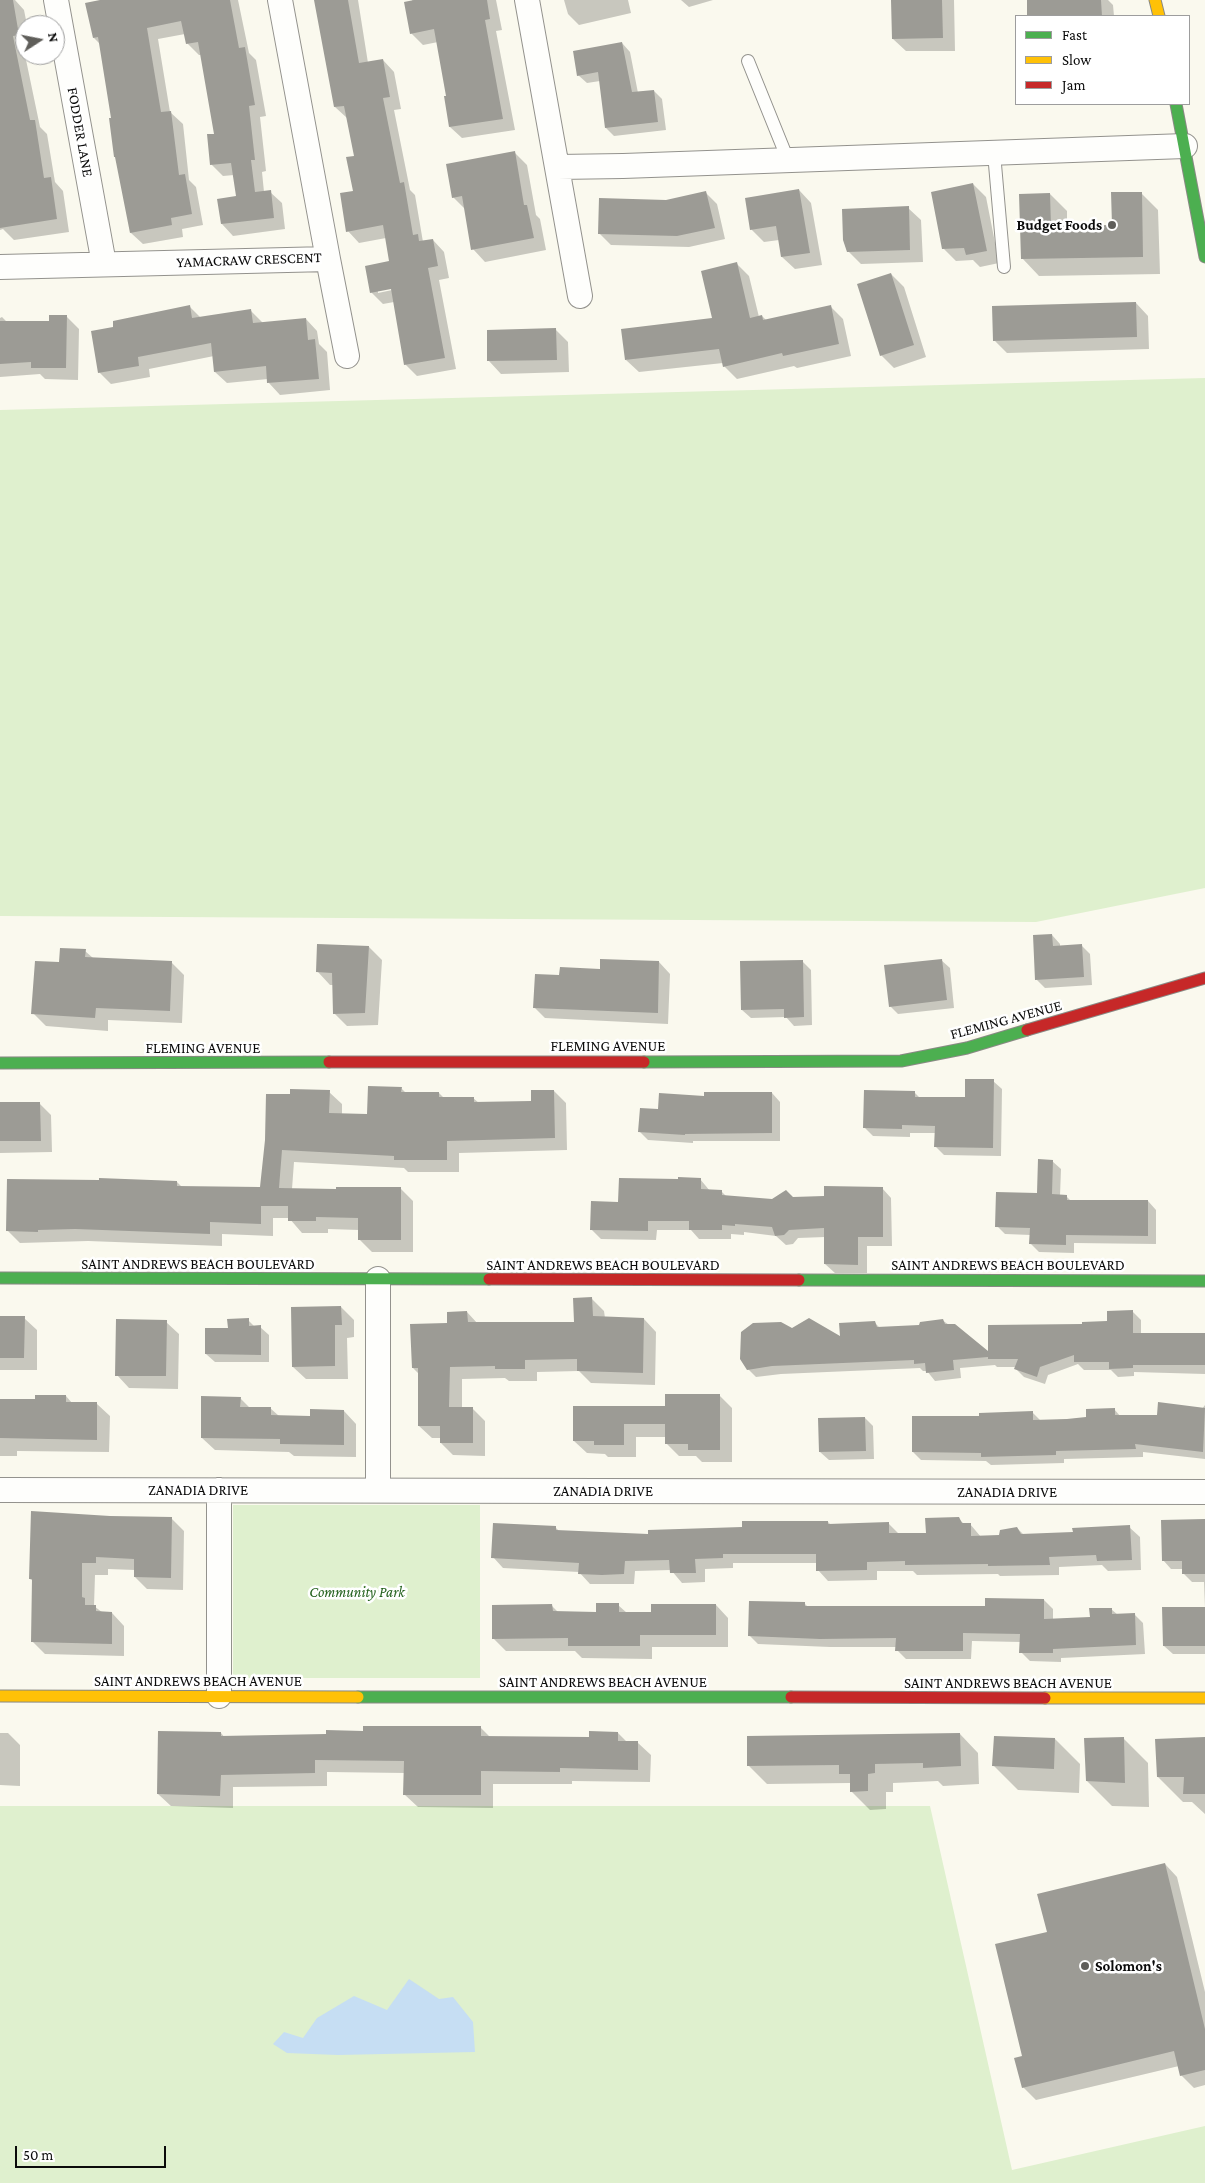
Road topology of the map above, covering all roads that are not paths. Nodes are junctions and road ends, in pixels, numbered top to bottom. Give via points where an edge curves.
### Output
1 (56, 0) edge
2 (280, 0) edge
3 (527, 0) edge
4 (1155, 0) edge
5 (1158, 15) edge
6 (748, 61) dead end
7 (1176, 105) edge
8 (1185, 146) junction
9 (994, 153) junction
10 (788, 160) junction
11 (558, 167) junction
12 (1205, 257) edge
13 (328, 259) junction
14 (104, 264) junction
15 (0, 267) edge
16 (1004, 267) dead end
17 (580, 296) dead end
18 (347, 356) dead end
19 (1205, 978) edge
20 (0, 1063) edge
21 (0, 1278) edge
22 (378, 1279) junction
23 (1205, 1281) edge
24 (0, 1490) edge
25 (219, 1490) junction
26 (378, 1490) junction
27 (1205, 1492) edge
28 (0, 1696) edge
29 (219, 1696) junction
30 (1205, 1698) edge

1 - 14 street, FODDER LANE
2 - 13 street, YAMACRAW CRESCENT
3 - 11 street
4 - 5 street
6 - 10 lane
7 - 8 street
8 - 9 street
8 - 12 street
9 - 10 street
9 - 16 lane
10 - 11 street
11 - 17 street
13 - 14 street, YAMACRAW CRESCENT
13 - 18 street
14 - 15 street, YAMACRAW CRESCENT
19 - 20 street, FLEMING AVENUE via 967,1048 901,1060
21 - 22 street, SAINT ANDREWS BEACH BOULEVARD
22 - 23 street, SAINT ANDREWS BEACH BOULEVARD
22 - 26 street
24 - 25 street, ZANADIA DRIVE
25 - 26 street, ZANADIA DRIVE
25 - 29 street
26 - 27 street, ZANADIA DRIVE
28 - 29 street, SAINT ANDREWS BEACH AVENUE
29 - 30 street, SAINT ANDREWS BEACH AVENUE

